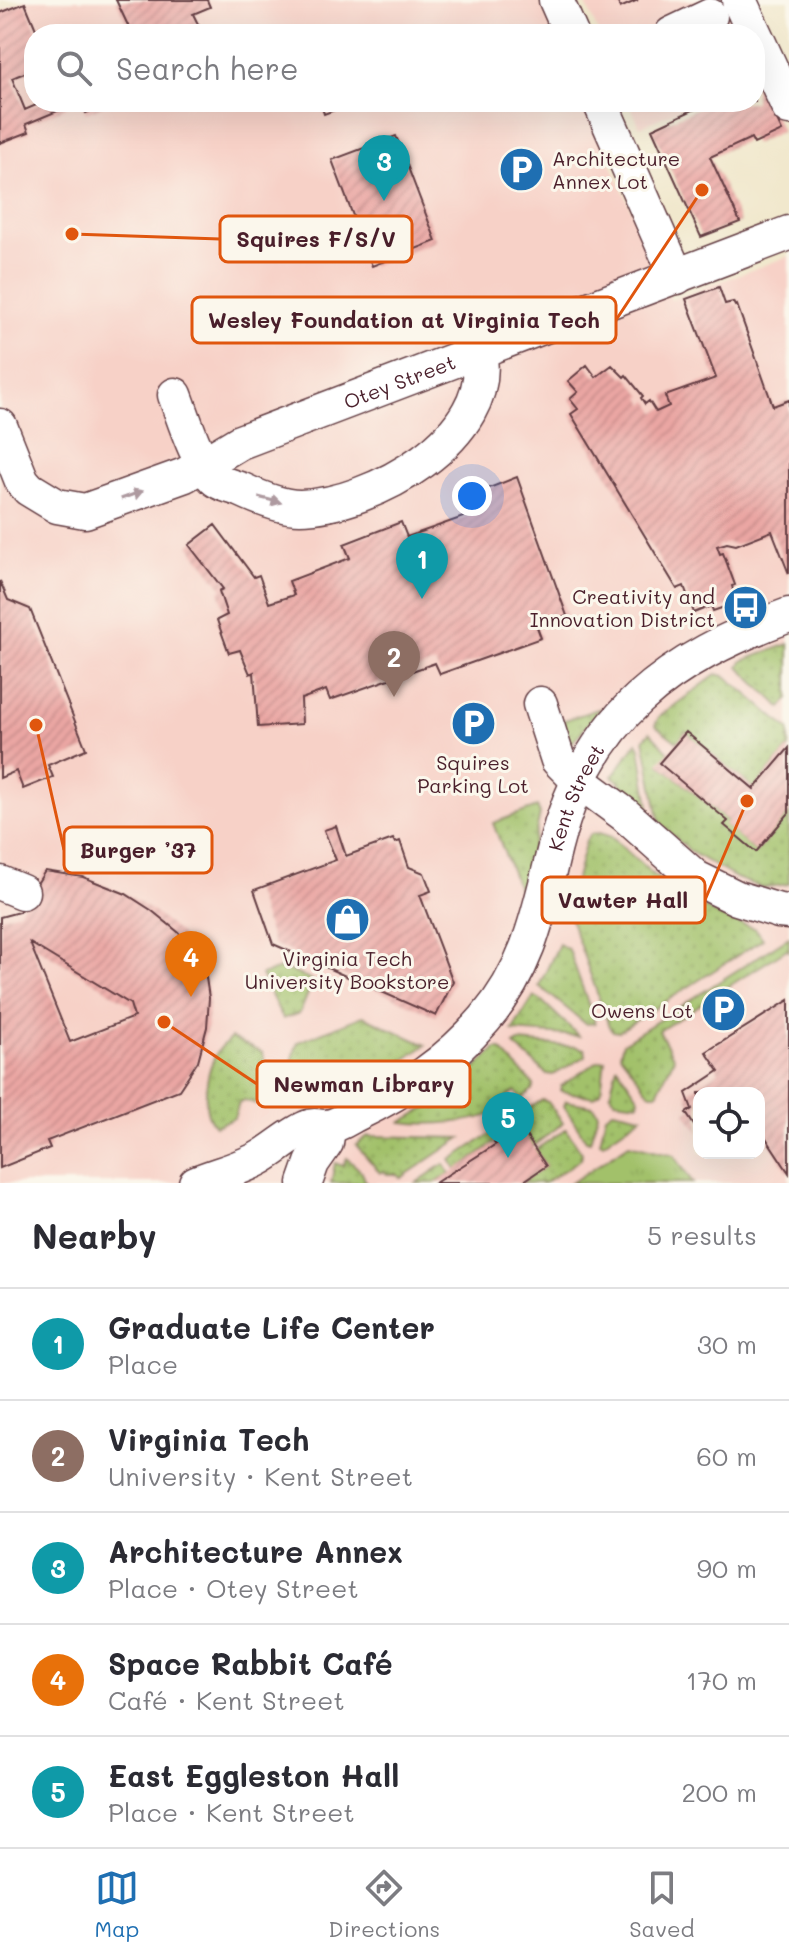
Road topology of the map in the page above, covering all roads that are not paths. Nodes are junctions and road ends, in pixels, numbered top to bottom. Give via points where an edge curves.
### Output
1 (556, 0) edge
2 (725, 8) edge
3 (567, 24) edge
4 (692, 24) edge
5 (765, 70) edge
6 (789, 108) edge
7 (604, 112) edge
8 (789, 233) edge
9 (677, 277) junction
10 (479, 352) junction
11 (175, 395) dead end
12 (0, 426) edge
13 (205, 463) junction
14 (789, 615) edge
15 (540, 704) dead end
16 (578, 780) junction
17 (789, 912) edge
18 (328, 1128) junction
19 (254, 1161) junction
20 (196, 1183) edge
21 (290, 1183) edge
22 (305, 1183) edge

1 - 3 street
2 - 4 street
5 - 6 street
7 - 9 street
8 - 9 street, Otey Street
9 - 10 street, Otey Street
10 - 13 street, Otey Street via 240,442
13 -> 10 street via 215,479 262,499 299,507 358,494 415,467 448,439 477,391
11 - 13 street
12 -> 13 street, Otey Street via 22,481 57,506 85,511 103,506
14 - 16 street, Kent Street via 708,649 663,678 617,722
15 - 16 street via 558,760
16 - 17 street via 696,878 737,898
16 - 18 street, Kent Street via 555,845 536,926 520,967 494,1007 462,1044 416,1083
18 - 19 street, Kent Street via 311,1125
18 - 22 street
19 - 20 street, Kent Street
19 - 21 street

